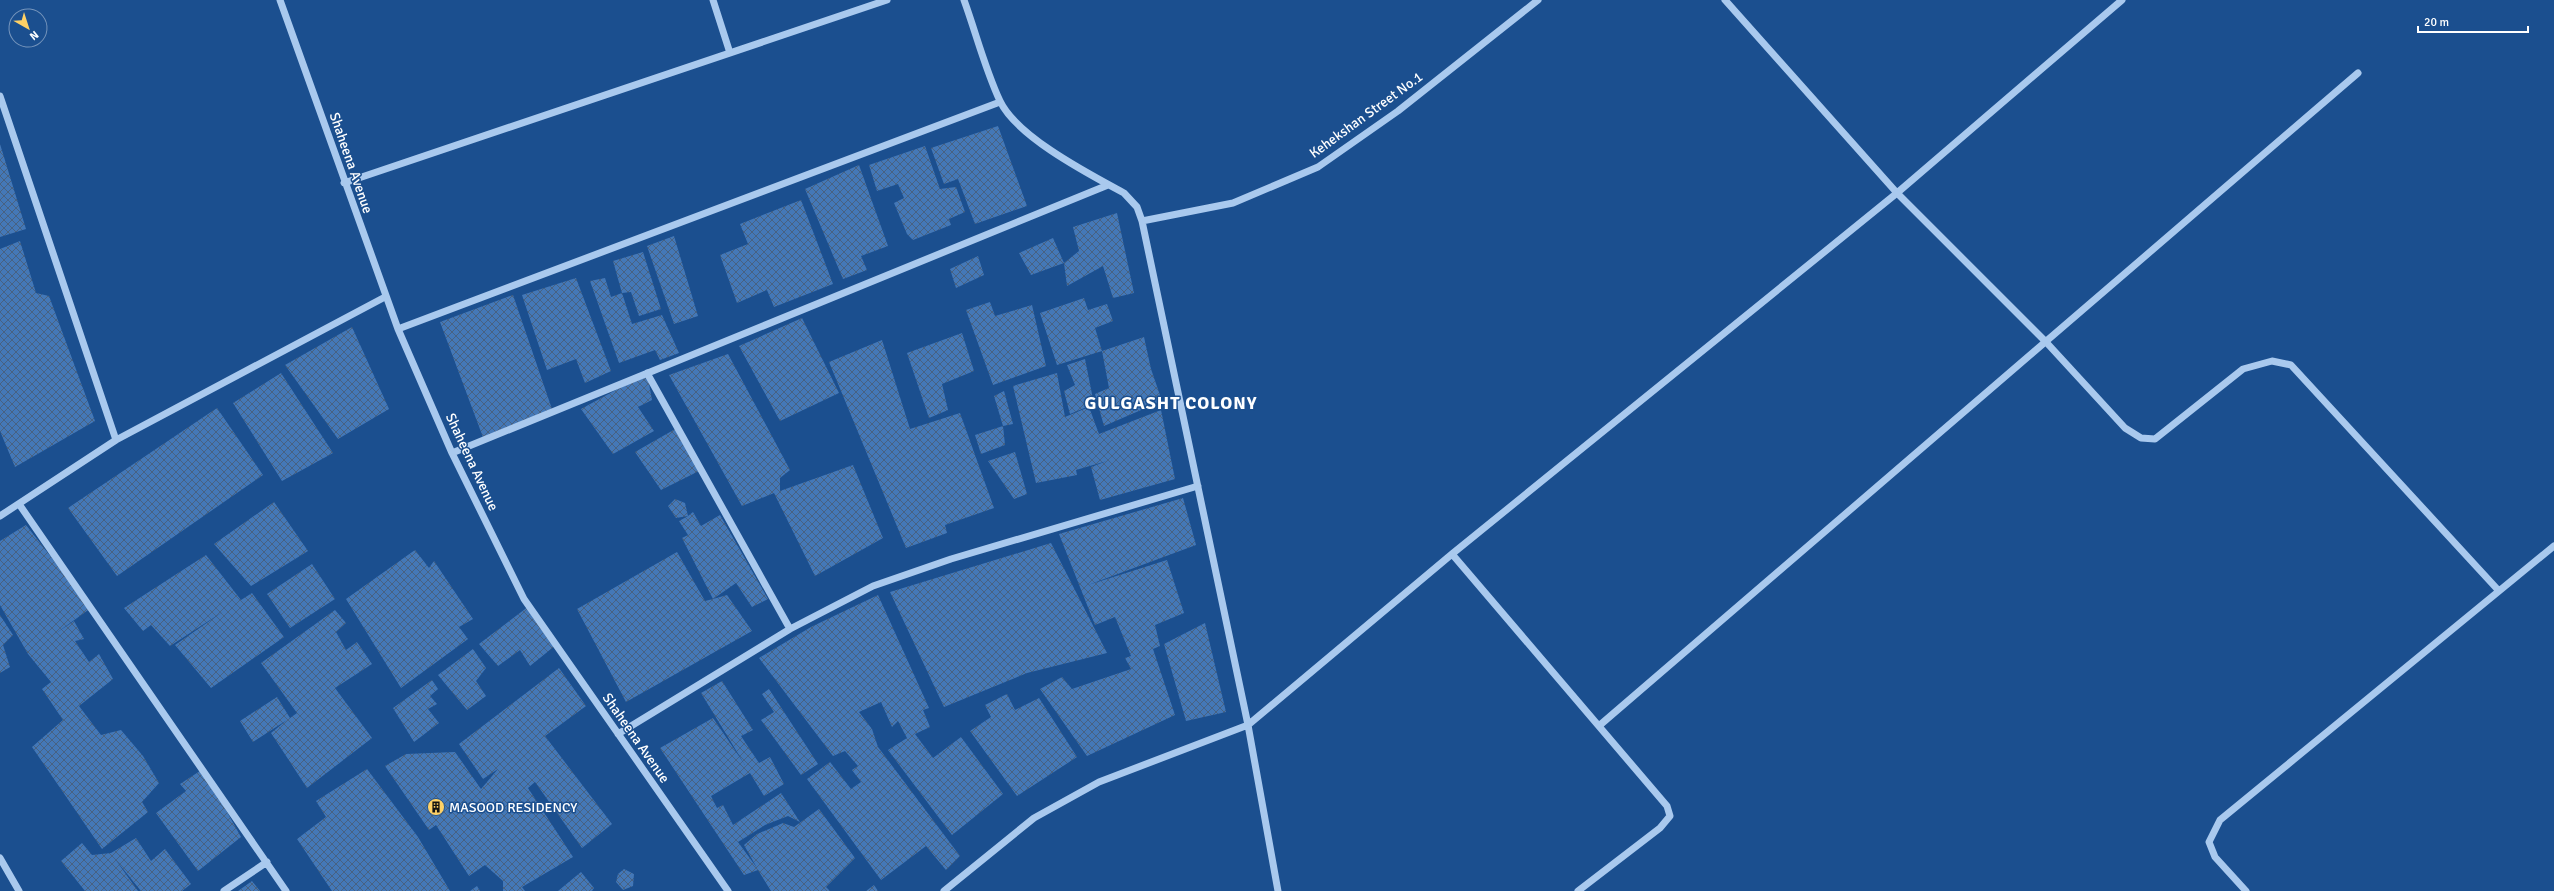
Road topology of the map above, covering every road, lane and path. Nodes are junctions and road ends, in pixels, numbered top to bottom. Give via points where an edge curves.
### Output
1 (280, 0) edge
2 (712, 0) edge
3 (887, 0) edge
4 (964, 0) edge
5 (1538, 0) edge
6 (1725, 0) edge
7 (2122, 0) edge
8 (730, 53) junction
9 (2358, 73) dead end
10 (0, 96) edge
11 (1000, 102) junction
12 (344, 183) junction
13 (1108, 185) junction
14 (1897, 193) junction
15 (1142, 221) junction
16 (385, 297) junction
17 (398, 329) junction
18 (2046, 342) junction
19 (647, 373) junction
20 (116, 440) junction
21 (452, 453) junction
22 (1198, 486) junction
23 (19, 504) junction
24 (0, 516) edge
25 (2554, 546) edge
26 (1452, 554) junction
27 (2499, 591) junction
28 (790, 629) junction
29 (1248, 725) junction
30 (1600, 725) junction
31 (618, 734) junction
32 (0, 858) edge
33 (267, 862) junction
34 (19, 891) edge
35 (224, 891) edge
36 (286, 891) edge
37 (728, 891) edge
38 (944, 891) edge
39 (1278, 891) edge
40 (1578, 891) edge
41 (2246, 891) edge

1 - 12 street, Shaheena Avenue
2 - 8 street
3 - 8 street
4 - 11 street
5 - 15 street, Kehekshan Street No.1 via 1398,111 1318,167 1233,203
6 - 14 street
7 - 14 street
8 - 12 street
9 - 18 street
10 - 20 street
11 - 13 street via 1027,134
11 - 17 street
12 - 16 street, Shaheena Avenue
13 - 15 street via 1124,193 1137,207
13 - 19 street
14 - 18 street
14 - 26 street
15 - 22 street
16 - 17 street, Shaheena Avenue
16 - 20 street
17 - 21 street, Shaheena Avenue
18 - 27 street via 2125,428 2141,438 2155,438 2243,369 2272,360 2291,365
18 - 30 street
19 - 21 street
19 - 28 street
20 - 23 street
21 - 31 street, Shaheena Avenue via 524,599
22 - 28 street via 951,559 873,586
22 - 29 street
23 - 24 street
23 - 33 street
25 - 27 street
26 - 29 street
26 - 30 street
27 - 41 street via 2220,820 2209,842 2216,857
28 - 31 street
29 - 38 street via 1099,782 1034,818
29 - 39 street
30 - 40 street via 1667,806 1670,816 1660,828
31 - 37 street, Shaheena Avenue
32 - 34 street
33 - 35 street
33 - 36 street

